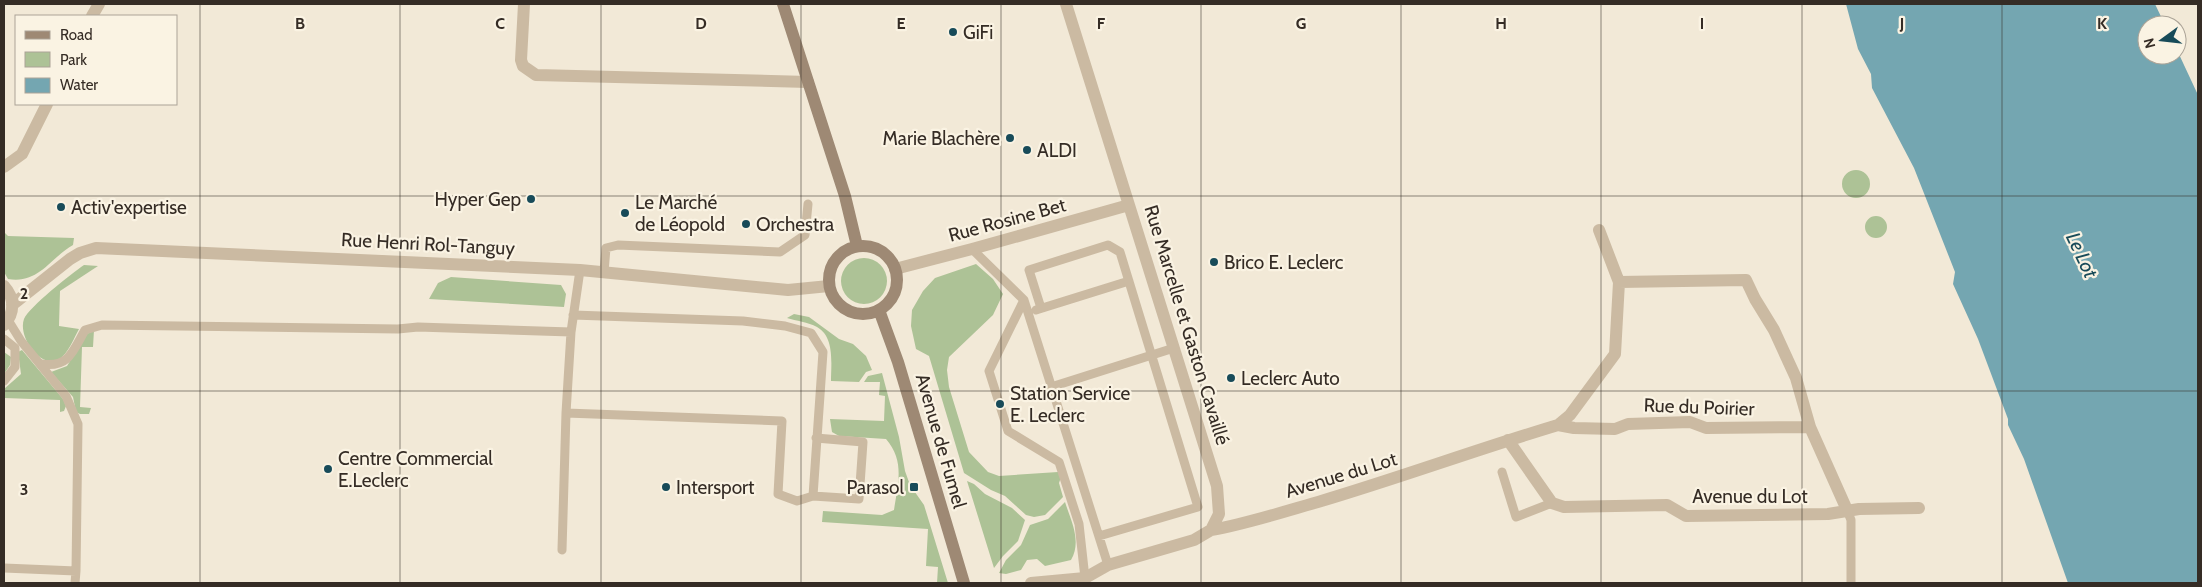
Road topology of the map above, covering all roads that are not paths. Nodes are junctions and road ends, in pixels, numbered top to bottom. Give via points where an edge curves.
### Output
1 (99, 4) edge
2 (524, 4) edge
3 (782, 4) edge
4 (1066, 4) edge
5 (93, 15) edge
6 (808, 82) junction
7 (47, 105) edge
8 (4, 167) edge
9 (808, 204) dead end
10 (1129, 205) junction
11 (1599, 230) dead end
12 (858, 246) junction
13 (972, 249) junction
14 (895, 269) junction
15 (580, 270) junction
16 (604, 272) junction
17 (1128, 281) junction
18 (1619, 282) junction
19 (829, 286) junction
20 (5, 287) edge
21 (36, 287) junction
22 (1024, 300) junction
23 (12, 305) junction
24 (1040, 308) junction
25 (879, 310) junction
26 (1027, 313) junction
27 (573, 316) junction
28 (6, 323) edge
29 (570, 332) junction
30 (4, 339) edge
31 (1174, 348) junction
32 (1152, 356) junction
33 (42, 364) junction
34 (4, 381) edge
35 (1051, 387) junction
36 (566, 413) junction
37 (1558, 425) junction
38 (1810, 427) junction
39 (816, 438) junction
40 (1508, 440) junction
41 (1502, 472) dead end
42 (1080, 478) junction
43 (1066, 483) junction
44 (813, 496) junction
45 (1552, 503) junction
46 (1920, 508) dead end
47 (1847, 510) junction
48 (1211, 530) junction
49 (1099, 536) junction
50 (562, 550) dead end
51 (4, 568) edge
52 (76, 572) junction
53 (1094, 576) edge
54 (75, 583) edge
55 (964, 583) edge
56 (1031, 583) edge
57 (1851, 583) edge

1 - 5 street
2 - 6 street via 521,60 523,66 536,75
3 - 6 main road
4 - 10 street, Rue Marcelle et Gaston Cavaillé
6 - 12 main road
7 - 8 street via 22,154
9 - 16 lane via 805,235 780,252 618,245 606,248
10 - 13 street, Rue Rosine Bet
10 - 31 street, Rue Marcelle et Gaston Cavaillé
11 - 18 street, Avenue du Lot
12 - 14 main road via 884,253
12 - 19 main road via 835,260
13 - 14 street, Rue Rosine Bet
13 - 22 lane
14 - 25 main road via 895,292
15 - 16 street, Rue Henri Rol-Tanguy
15 - 21 street, Rue Henri Rol-Tanguy via 96,248 70,259
15 - 27 lane
16 - 19 street, Rue Henri Rol-Tanguy via 788,290
17 - 24 lane
17 - 24 lane via 1120,252 1108,245 1055,261 1029,270
17 - 32 lane
18 - 37 street, Avenue du Lot via 1615,354 1570,415
18 - 38 street, Avenue du Lot via 1746,280 1796,378
19 - 25 main road via 833,296 848,311 859,314
20 - 21 street
20 - 23 street
21 - 23 street, Rue Henri Rol-Tanguy
22 - 26 lane
22 - 43 lane via 990,371 1008,431 1059,462
23 - 28 street
24 - 26 lane
25 - 55 main road, Avenue de Fumel via 898,362
26 - 35 lane
27 - 29 lane
27 - 39 lane via 743,320 811,333 822,352
28 - 33 lane
29 - 33 lane via 418,327 330,329 102,325 85,330 68,358 55,366
29 - 36 lane
30 - 34 lane via 15,348 15,367
31 - 32 lane
31 - 48 street, Rue Marcelle et Gaston Cavaillé via 1217,486 1219,514
32 - 35 lane
32 - 49 lane via 1198,507
33 - 52 lane via 66,396 78,424
35 - 42 lane
36 - 44 lane via 782,421 778,494 797,501
36 - 50 lane
37 - 38 street, Rue du Poirier via 1615,429 1628,424 1690,422 1706,428
37 - 40 street, Avenue du Lot
38 - 47 street, Avenue du Lot
39 - 44 lane
39 - 44 lane via 864,442 859,499
40 - 45 street
40 - 48 street, Avenue du Lot via 1353,491
41 - 45 lane via 1516,517
42 - 43 lane
42 - 49 lane
43 - 53 lane
45 - 47 street, Avenue du Lot via 1564,507 1667,505 1686,516 1828,514
46 - 47 street, Avenue du Lot
47 - 57 lane, Avenue du Lot via 1851,520
48 - 53 street via 1194,540
49 - 53 lane
51 - 52 lane
52 - 54 lane
53 - 56 street

